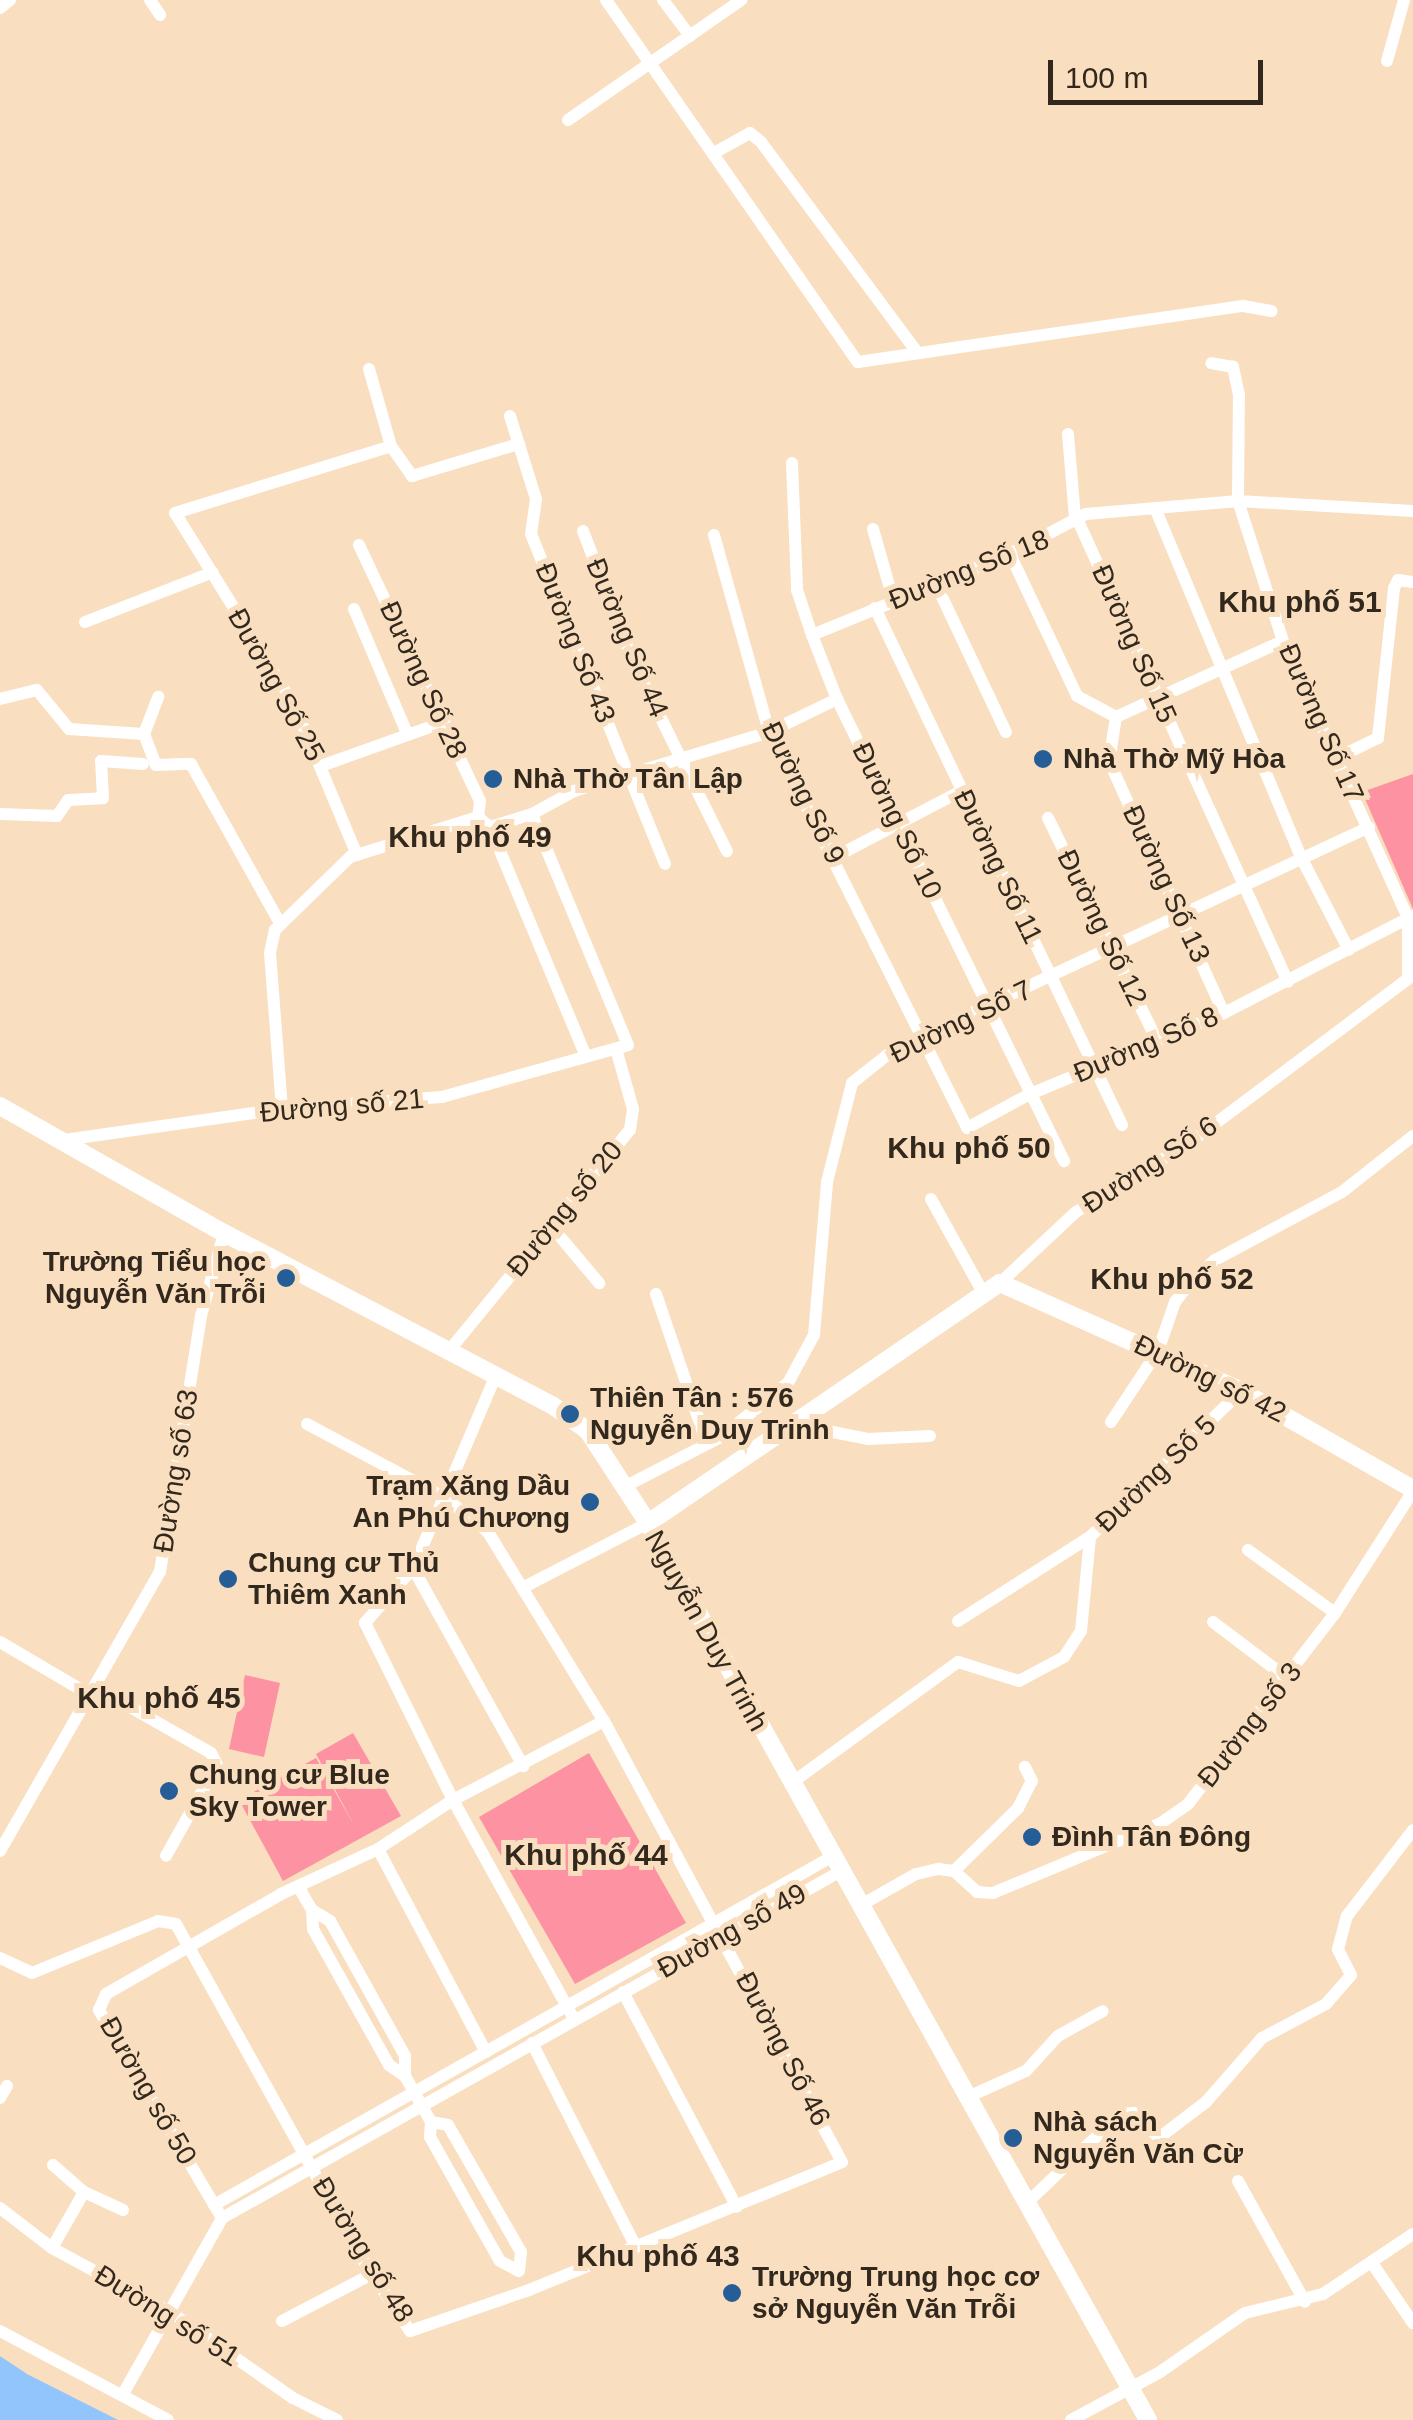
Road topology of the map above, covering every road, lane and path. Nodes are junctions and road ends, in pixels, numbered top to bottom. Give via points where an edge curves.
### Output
1 (10, 0) edge
2 (150, 0) edge
3 (606, 0) edge
4 (663, 0) edge
5 (740, 0) edge
6 (1404, 0) edge
7 (0, 8) edge
8 (160, 15) dead end
9 (690, 36) junction
10 (1388, 61) dead end
11 (650, 64) junction
12 (568, 120) dead end
13 (714, 153) junction
14 (1272, 311) dead end
15 (917, 352) junction
16 (1211, 363) dead end
17 (369, 369) dead end
18 (510, 416) dead end
19 (1068, 434) dead end
20 (519, 444) junction
21 (390, 446) junction
22 (792, 463) dead end
23 (1238, 501) junction
24 (1154, 508) junction
25 (1413, 511) edge
26 (1077, 520) junction
27 (873, 529) dead end
28 (583, 532) dead end
29 (714, 535) dead end
30 (359, 545) dead end
31 (1010, 554) junction
32 (213, 572) junction
33 (935, 582) junction
34 (1413, 582) edge
35 (893, 600) junction
36 (875, 608) junction
37 (354, 609) dead end
38 (85, 622) dead end
39 (812, 635) junction
40 (1283, 640) junction
41 (1220, 668) junction
42 (0, 698) edge
43 (158, 698) dead end
44 (1158, 698) junction
45 (837, 699) junction
46 (1116, 717) junction
47 (444, 722) junction
48 (770, 732) junction
49 (1006, 732) dead end
50 (407, 733) junction
51 (144, 734) junction
52 (680, 758) junction
53 (1335, 759) junction
54 (144, 764) dead end
55 (321, 766) junction
56 (630, 774) junction
57 (961, 791) junction
58 (0, 814) edge
59 (532, 814) junction
60 (478, 818) junction
61 (1048, 818) dead end
62 (898, 821) junction
63 (490, 828) junction
64 (1369, 828) junction
65 (727, 851) dead end
66 (357, 855) junction
67 (833, 858) junction
68 (1302, 859) junction
69 (666, 864) dead end
70 (1244, 888) junction
71 (1181, 916) junction
72 (1411, 917) edge
73 (281, 924) junction
74 (1115, 950) junction
75 (1348, 950) junction
76 (1052, 978) junction
77 (1288, 982) junction
78 (1411, 984) edge
79 (988, 1010) junction
80 (1224, 1013) junction
81 (1156, 1038) junction
82 (923, 1039) junction
83 (616, 1049) junction
84 (586, 1057) junction
85 (1094, 1067) junction
86 (1028, 1095) junction
87 (0, 1106) edge
88 (282, 1109) junction
89 (1122, 1125) dead end
90 (1413, 1136) edge
91 (64, 1140) junction
92 (1064, 1161) dead end
93 (931, 1199) dead end
94 (551, 1226) junction
95 (224, 1234) junction
96 (598, 1283) dead end
97 (1000, 1284) junction
98 (656, 1294) dead end
99 (985, 1296) junction
100 (1158, 1350) junction
101 (448, 1352) junction
102 (496, 1375) junction
103 (1242, 1391) junction
104 (1111, 1422) dead end
105 (307, 1424) dead end
106 (792, 1424) junction
107 (930, 1436) dead end
108 (707, 1444) junction
109 (624, 1487) junction
110 (1413, 1490) edge
111 (444, 1497) junction
112 (648, 1523) junction
113 (1090, 1537) junction
114 (1248, 1550) dead end
115 (413, 1568) junction
116 (526, 1586) junction
117 (1336, 1613) junction
118 (958, 1621) dead end
119 (1213, 1622) dead end
120 (0, 1642) edge
121 (1286, 1678) junction
122 (93, 1691) junction
123 (604, 1721) junction
124 (523, 1766) junction
125 (1025, 1766) dead end
126 (790, 1784) junction
127 (453, 1800) junction
128 (1413, 1830) edge
129 (1, 1847) edge
130 (378, 1849) junction
131 (166, 1856) dead end
132 (837, 1863) junction
133 (954, 1871) junction
134 (298, 1886) junction
135 (860, 1905) junction
136 (715, 1922) junction
137 (722, 1936) junction
138 (188, 1947) junction
139 (0, 1958) edge
140 (623, 1992) junction
141 (566, 2006) junction
142 (1103, 2011) dead end
143 (574, 2020) junction
144 (532, 2043) junction
145 (486, 2052) junction
146 (970, 2096) junction
147 (417, 2098) junction
148 (432, 2122) junction
149 (307, 2160) junction
150 (842, 2162) joint
151 (53, 2164) dead end
152 (1238, 2181) dead end
153 (84, 2192) junction
154 (1030, 2200) junction
155 (214, 2204) junction
156 (0, 2208) edge
157 (737, 2208) junction
158 (123, 2210) dead end
159 (222, 2218) junction
160 (1413, 2234) edge
161 (52, 2248) junction
162 (636, 2248) junction
163 (1372, 2263) junction
164 (519, 2271) junction
165 (372, 2274) junction
166 (529, 2290) junction
167 (1305, 2302) junction
168 (170, 2312) junction
169 (282, 2321) dead end
170 (1413, 2324) edge
171 (0, 2332) edge
172 (1128, 2387) junction
173 (123, 2394) junction
174 (168, 2420) edge
175 (337, 2420) edge
176 (1071, 2420) edge
177 (1148, 2420) edge

1 - 7 street
2 - 8 street
3 - 11 street
4 - 9 street
5 - 9 street
6 - 10 street
9 - 11 street
11 - 12 street
11 - 13 street
13 - 15 street via 858,362
13 - 15 street via 750,133 761,142
14 - 15 street via 1243,306
16 - 23 street, Đường Số 17 via 1232,367 1239,396
17 - 21 street
18 - 20 street, Đường Số 43
19 - 26 street, Đường Số 15
20 - 21 street via 416,477
20 - 56 street, Đường Số 43 via 536,499 531,534
21 - 32 street, Đường Số 25 via 175,512
22 - 39 street, Đường Số 10 via 796,590
23 - 24 street, Đường Số 18
23 - 25 street, Đường Số 18
23 - 40 street, Đường Số 17
24 - 26 street, Đường Số 18
24 - 41 street
26 - 31 street, Đường Số 18
26 - 44 street, Đường Số 15
27 - 35 street
28 - 52 street, Đường Số 44 via 634,664
29 - 48 street, Đường Số 9
30 - 47 street, Đường Số 28
31 - 33 street, Đường Số 18
31 - 46 street via 1078,696
32 - 38 street
32 - 55 street, Đường Số 25 via 295,708
33 - 35 street, Đường Số 18
33 - 49 street
34 - 53 street via 1396,583 1378,738
35 - 36 street, Đường Số 18
36 - 39 street, Đường Số 18
36 - 57 street, Đường Số 11
37 - 50 street
39 - 45 street, Đường Số 10
40 - 41 street
40 - 53 street, Đường Số 17
41 - 44 street
41 - 68 street
42 - 51 street via 37,690 69,729
43 - 51 street
44 - 46 street
44 - 70 street, Đường Số 15
45 - 48 street
45 - 62 street, Đường Số 10
46 - 71 street, Đường Số 13 via 1109,760
47 - 50 street
47 - 60 street, Đường Số 28 via 480,801
48 - 52 street
48 - 67 street, Đường Số 9
50 - 55 street
51 - 73 street via 156,766 191,764
52 - 56 street
52 - 65 street, Đường Số 44
53 - 64 street, Đường Số 17
54 - 58 street via 101,760 103,798 68,800 57,816
55 - 66 street, Đường Số 25
56 - 59 street via 574,791
56 - 69 street, Đường Số 43
57 - 62 street
57 - 76 street, Đường Số 11
59 - 63 street
59 - 83 street, Đường số 20 via 628,1045
60 - 63 street
60 - 66 street
61 - 74 street, Đường Số 12
62 - 67 street
62 - 79 street, Đường Số 10
63 - 84 street
64 - 68 street, Đường Số 7
64 - 72 street, Đường Số 17
66 - 73 street
67 - 82 street, Đường Số 9
68 - 70 street, Đường Số 7
68 - 75 street
70 - 71 street, Đường Số 7
70 - 77 street, Đường Số 15
71 - 74 street, Đường Số 7
71 - 80 street, Đường Số 13
72 - 75 street, Đường Số 8
72 - 78 street, Đường Số 6
73 - 88 street via 270,953
74 - 76 street, Đường Số 7
74 - 81 street, Đường Số 12
75 - 77 street, Đường Số 8
76 - 79 street, Đường Số 7
76 - 85 street, Đường Số 11
77 - 80 street, Đường Số 8
78 - 97 street, Đường Số 6 via 1192,1142 1076,1212
79 - 82 street, Đường Số 7
79 - 86 street, Đường Số 10
80 - 81 street, Đường Số 8
81 - 85 street, Đường Số 8
82 - 86 street, Đường Số 8 via 966,1128
82 - 108 street, Đường Số 7 via 896,1048 852,1083 845,1099 827,1182 814,1335 788,1383
83 - 84 street, Đường số 21
83 - 94 street, Đường số 20 via 633,1109 630,1130
84 - 88 street, Đường số 21 via 442,1097
85 - 86 street, Đường Số 8
85 - 89 street, Đường Số 11
86 - 92 street, Đường Số 10
87 - 91 main road, Nguyễn Duy Trinh
88 - 91 street, Đường số 21
90 - 100 street via 1342,1192 1204,1269 1174,1302
91 - 95 main road, Nguyễn Duy Trinh
93 - 99 street
94 - 96 street
94 - 101 street, Đường số 20
95 - 101 main road, Nguyễn Duy Trinh
95 - 122 street, Đường số 63 via 200,1316 160,1572
97 - 99 main road, Đường Số 6
97 - 100 main road, Đường số 42
98 - 108 street
99 - 106 main road, Đường Số 6
100 - 103 main road, Đường số 42
100 - 104 street
101 - 102 main road, Nguyễn Duy Trinh
102 - 109 main road, Nguyễn Duy Trinh via 588,1432
102 - 111 street
103 - 110 main road, Đường số 42
103 - 113 street, Đường Số 5
105 - 111 street, Đường Số 46
106 - 107 street via 868,1438
106 - 112 main road, Đường Số 6
108 - 109 street, Đường Số 7
109 - 112 main road, Nguyễn Duy Trinh
110 - 117 street, Đường số 3
111 - 115 street
111 - 116 street, Đường Số 46 via 488,1532
112 - 116 street
112 - 126 main road, Nguyễn Duy Trinh
113 - 118 street
113 - 126 street, Đường Số 5 via 1081,1630 1064,1657 1019,1681 958,1662
114 - 117 street
115 - 124 street
115 - 127 street via 365,1623
116 - 123 street, Đường Số 46
117 - 121 street, Đường số 3
119 - 121 street
120 - 122 street
121 - 133 street, Đường số 3 via 1208,1782 1161,1823 988,1894
122 - 129 street, Đường số 63
122 - 131 street via 211,1752 217,1765
123 - 124 street
123 - 136 street, Đường Số 46
124 - 127 street
125 - 133 street via 1032,1781 1018,1808
126 - 132 main road, Nguyễn Duy Trinh
127 - 130 street
127 - 141 street
128 - 154 street via 1348,1916 1338,1949 1351,1976 1326,2004 1262,2038 1206,2102 1164,2134 1155,2134 1134,2113 1120,2114
130 - 134 street
130 - 145 street
132 - 135 main road, Nguyễn Duy Trinh
132 - 136 street
132 - 137 street, Đường số 49
133 - 135 street via 916,1874
134 - 138 street
134 - 147 street via 322,1946 389,2065 405,2076
135 - 146 main road, Nguyễn Duy Trinh
136 - 137 street, Đường Số 46
136 - 141 street
137 - 140 street, Đường số 49
137 - 150 street, Đường Số 46
138 - 139 street, Đường số 48 via 176,1924 158,1921 32,1973
138 - 149 street, Đường số 48
138 - 155 street, Đường số 50 via 106,1994 99,2010
140 - 143 street, Đường số 49
140 - 157 street
141 - 143 street
141 - 145 street
142 - 146 street via 1058,2036 1026,2071
143 - 144 street, Đường số 49
144 - 147 street, Đường số 49
144 - 162 street
145 - 147 street
146 - 154 main road, Nguyễn Duy Trinh
147 - 148 street
147 - 149 street, Đường số 49
148 - 164 street via 430,2138 500,2261
148 - 164 street via 448,2125 521,2252
149 - 155 street
149 - 159 street, Đường số 49
149 - 165 street, Đường số 48
150 - 157 street, Đường số 48
151 - 153 street
152 - 167 street
153 - 158 street
153 - 161 street
154 - 172 main road, Nguyễn Duy Trinh
155 - 159 street, Đường số 50
156 - 161 street, Đường số 51
157 - 162 street, Đường số 48
159 - 168 street
160 - 163 street
161 - 168 street, Đường số 51
162 - 166 street, Đường số 48
163 - 167 street
163 - 170 street
164 - 166 street
165 - 166 street, Đường số 48 via 410,2331
165 - 169 street
167 - 172 street via 1245,2313
168 - 173 street
168 - 175 street, Đường số 51 via 293,2398
171 - 173 street
172 - 176 street
172 - 177 main road, Nguyễn Duy Trinh
173 - 174 street

